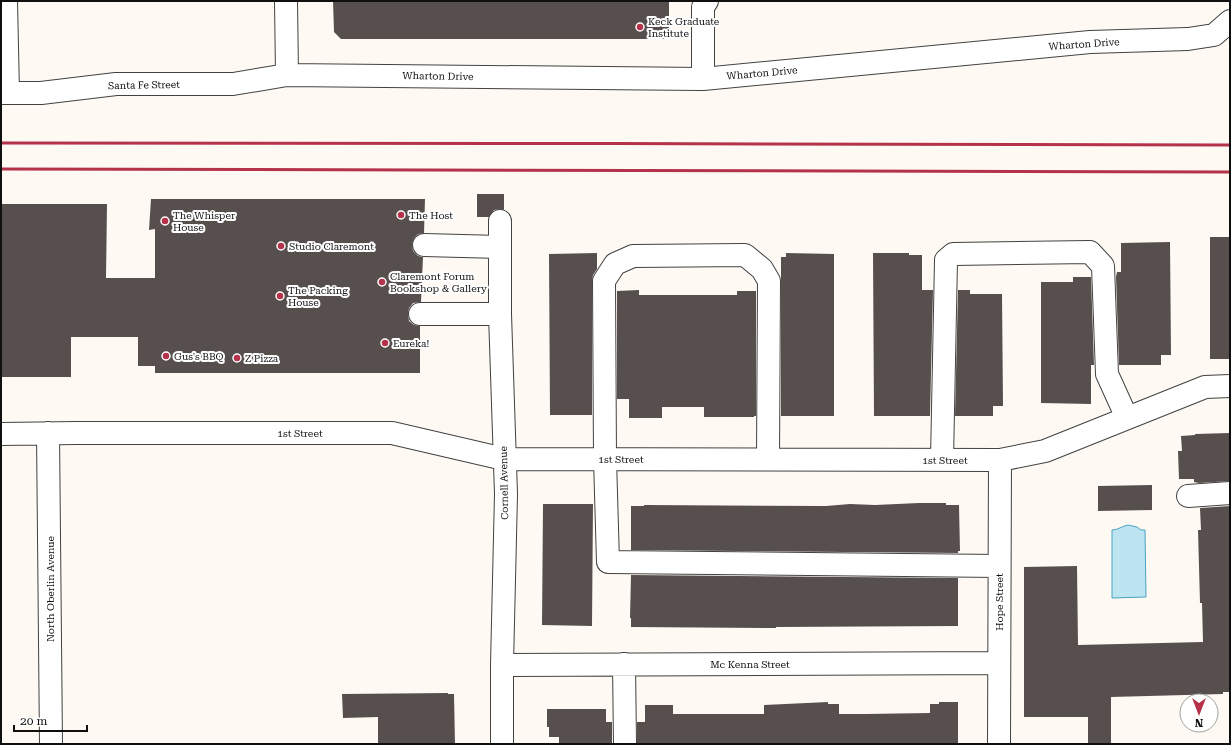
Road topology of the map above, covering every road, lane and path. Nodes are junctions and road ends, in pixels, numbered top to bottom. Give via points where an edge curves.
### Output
1 (6, 1) edge
2 (286, 1) edge
3 (707, 1) edge
4 (1230, 21) edge
5 (287, 75) junction
6 (703, 79) junction
7 (4, 93) edge
8 (500, 221) dead end
9 (424, 244) dead end
10 (500, 247) junction
11 (420, 314) dead end
12 (500, 314) junction
13 (1230, 386) edge
14 (1127, 418) junction
15 (1, 434) edge
16 (48, 434) junction
17 (504, 459) junction
18 (605, 459) junction
19 (768, 459) junction
20 (942, 460) junction
21 (1000, 460) junction
22 (1230, 493) edge
23 (1188, 496) dead end
24 (999, 566) junction
25 (998, 663) junction
26 (624, 664) junction
27 (502, 665) junction
28 (51, 744) edge
29 (502, 744) edge
30 (625, 744) edge
31 (999, 744) edge

1 - 7 street
2 - 5 street
3 - 6 street via 703,7
4 - 6 street, Wharton Drive via 1214,35 1188,39 1090,42
5 - 6 street, Wharton Drive
5 - 7 street, Santa Fe Street via 233,84 116,84 41,93
8 - 10 street, Cornell Avenue
9 - 10 street
10 - 12 street, Cornell Avenue
11 - 12 street
12 - 17 street, Cornell Avenue
13 - 14 street, 1st Street via 1205,387
14 - 20 street via 1107,374 1103,266 1090,252 953,254 946,260
14 - 21 street, 1st Street via 1045,450
15 - 16 street, 1st Street
16 - 17 street, 1st Street via 392,433
16 - 28 street, North Oberlin Avenue
17 - 18 street, 1st Street
17 - 27 street, Cornell Avenue via 506,494
18 - 19 street, 1st Street
18 - 19 street via 604,281 615,264 633,256 745,255 762,269 769,281
18 - 24 street via 608,562
19 - 20 street, 1st Street
20 - 21 street, 1st Street
21 - 24 street, Hope Street
22 - 23 street
24 - 25 street, Hope Street
25 - 26 street, Mc Kenna Street
25 - 31 street, Hope Street
26 - 27 street, Mc Kenna Street
26 - 30 street
27 - 29 street, Cornell Avenue

